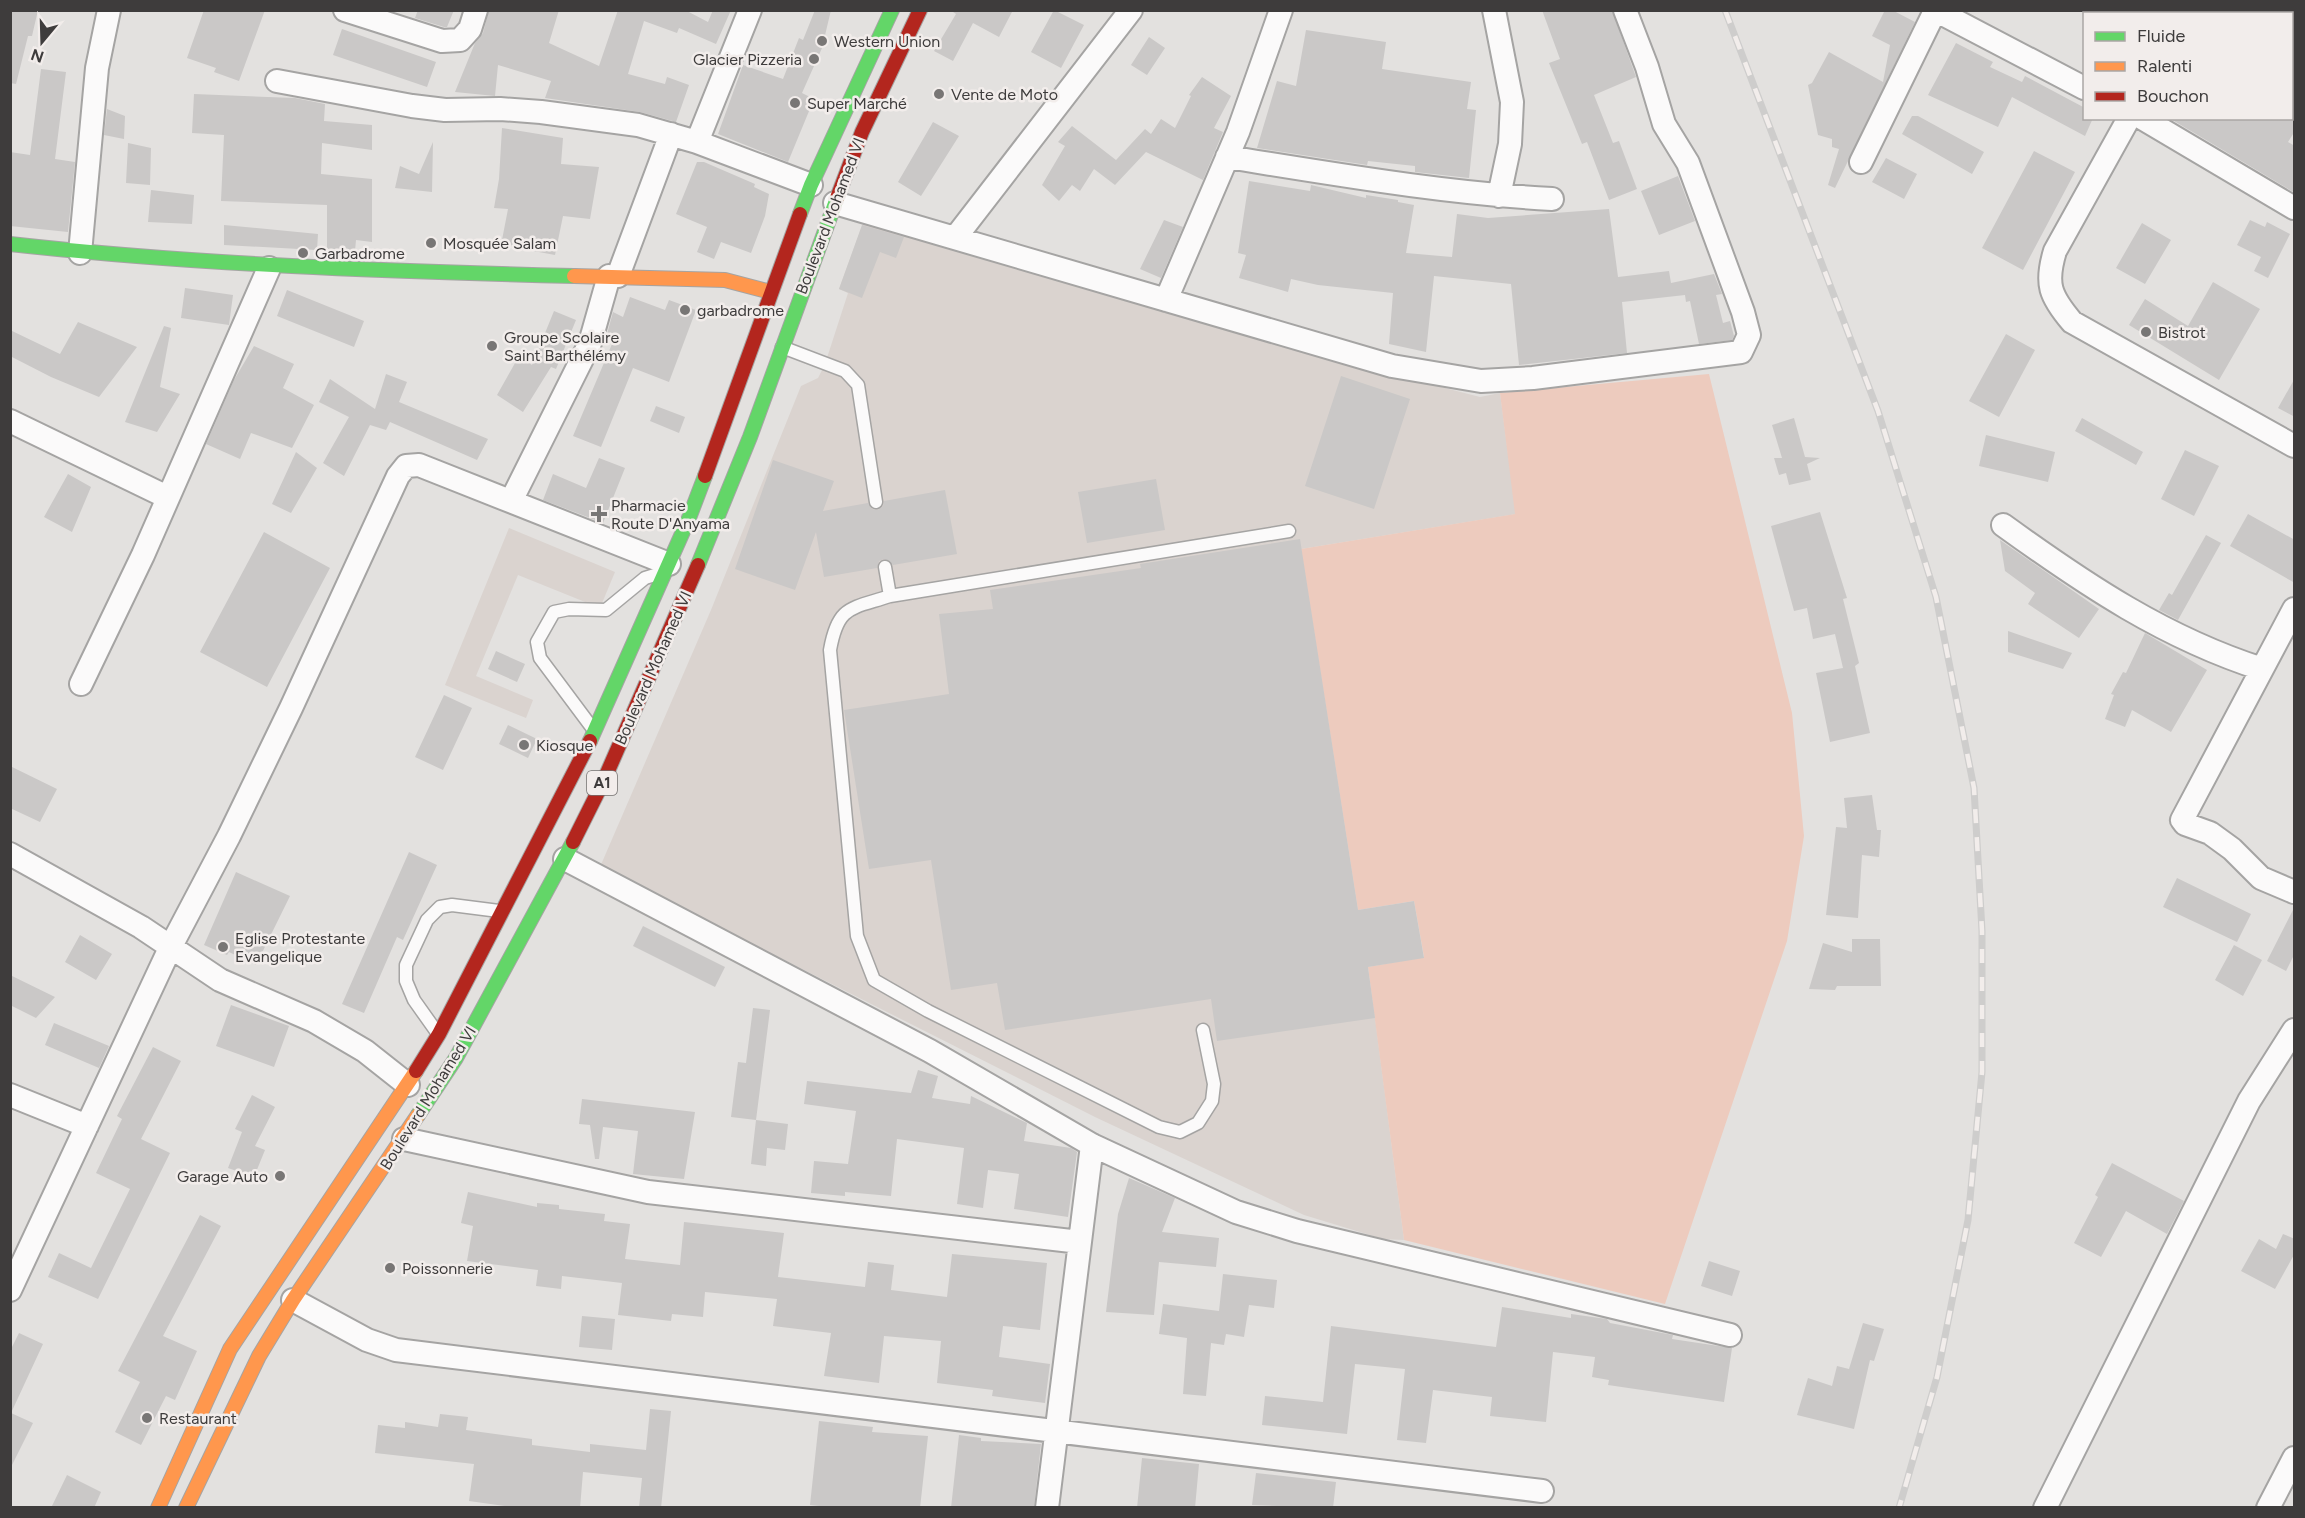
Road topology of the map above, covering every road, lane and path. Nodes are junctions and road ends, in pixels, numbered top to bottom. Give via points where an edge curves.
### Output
1 (109, 10) edge
2 (345, 10) edge
3 (476, 10) edge
4 (750, 10) edge
5 (920, 10) edge
6 (1131, 10) edge
7 (1281, 10) edge
8 (1494, 10) edge
9 (1625, 10) edge
10 (1935, 11) edge
11 (887, 12) edge
12 (277, 81) dead end
13 (2083, 87) edge
14 (2128, 120) edge
15 (2145, 120) edge
16 (671, 134) junction
17 (697, 142) junction
18 (1227, 157) junction
19 (1862, 162) dead end
20 (811, 185) junction
21 (1499, 196) junction
22 (1552, 199) dead end
23 (835, 202) junction
24 (2295, 208) edge
25 (955, 238) junction
26 (10, 244) edge
27 (80, 253) junction
28 (269, 268) junction
29 (613, 276) junction
30 (771, 292) junction
31 (1166, 300) junction
32 (797, 303) junction
33 (781, 346) junction
34 (10, 421) edge
35 (2295, 446) edge
36 (167, 497) junction
37 (511, 501) junction
38 (876, 502) dead end
39 (2003, 525) dead end
40 (1289, 531) dead end
41 (885, 567) dead end
42 (667, 568) junction
43 (890, 596) junction
44 (2295, 609) edge
45 (2262, 669) junction
46 (81, 684) dead end
47 (594, 731) junction
48 (10, 854) edge
49 (565, 859) junction
50 (2295, 892) edge
51 (503, 912) junction
52 (171, 946) junction
53 (474, 967) junction
54 (500, 980) junction
55 (1203, 1030) dead end
56 (2295, 1030) edge
57 (439, 1034) junction
58 (408, 1085) junction
59 (10, 1095) edge
60 (87, 1126) junction
61 (404, 1139) junction
62 (1092, 1145) junction
63 (1080, 1242) junction
64 (10, 1290) edge
65 (293, 1300) junction
66 (1731, 1335) dead end
67 (1056, 1431) junction
68 (2295, 1458) edge
69 (1542, 1491) dead end
70 (158, 1508) edge
71 (186, 1508) edge
72 (1047, 1508) edge
73 (2045, 1508) edge
74 (2268, 1508) edge

1 - 27 street via 97,68
2 - 3 street via 442,41 459,40 470,29
4 - 17 street
5 - 23 main road, Boulevard Mohamed VI / A1 via 862,132
6 - 25 street
7 - 18 street
8 - 21 street via 1512,102 1510,144
9 - 31 street via 1664,124 1689,163 1743,312 1749,335 1741,352 1481,381 1392,366
10 - 13 street
10 - 19 street
11 - 20 main road, Boulevard Mohamed VI / A1
12 - 16 street via 412,106 584,116
14 - 35 street via 2055,251 2050,288 2059,307 2072,322
15 - 24 street
16 - 17 street
16 - 29 street
17 - 20 street
18 - 21 street
18 - 31 street
20 - 30 main road, Boulevard Mohamed VI / A1
21 - 22 street
23 - 25 street
23 - 32 main road, Boulevard Mohamed VI / A1
25 - 31 street
26 - 27 main road
27 - 28 main road
28 - 29 main road
28 - 36 street
29 - 30 main road via 725,280
29 - 37 street via 590,343
30 - 32 main road
30 - 42 main road, Boulevard Mohamed VI / A1
32 - 33 main road, Boulevard Mohamed VI / A1
33 - 38 lane via 845,371 858,384
33 - 49 main road, Boulevard Mohamed VI / A1 via 710,539
34 - 36 street
36 - 46 street
37 - 42 street
37 - 52 street via 419,465 406,466 398,476 291,708
39 - 45 street via 2173,635
40 - 43 lane
41 - 43 lane
42 - 47 main road, Boulevard Mohamed VI / A1
42 - 47 lane via 645,578 606,610 554,612 537,642 540,658
43 - 55 lane via 846,610 834,628 830,650 857,936 874,980 1159,1127 1180,1132 1198,1123 1212,1101 1214,1084
44 - 45 street
45 - 50 street via 2182,820 2217,838 2261,878
47 - 51 main road, Boulevard Mohamed VI / A1
48 - 52 street
49 - 54 main road, Boulevard Mohamed VI / A1
49 - 62 street via 930,1051
51 - 53 main road, Boulevard Mohamed VI / A1
51 - 57 lane via 452,905 440,907 427,920 406,965 406,981 414,1000
52 - 58 street via 220,980 314,1021 365,1051
52 - 60 street
53 - 54 main road
53 - 57 main road, Boulevard Mohamed VI / A1
54 - 61 main road, Boulevard Mohamed VI / A1
56 - 73 street via 2249,1101
57 - 58 main road, Boulevard Mohamed VI / A1
58 - 70 main road, Boulevard Mohamed VI / A1 via 230,1349
59 - 60 street
60 - 64 street
61 - 63 street via 648,1192
61 - 65 main road, Boulevard Mohamed VI / A1
62 - 63 street
62 - 66 street via 1236,1212 1297,1231
63 - 67 street
65 - 67 street via 367,1340 396,1350
65 - 71 main road, Boulevard Mohamed VI / A1 via 259,1356
67 - 69 street
67 - 72 street
68 - 74 street

